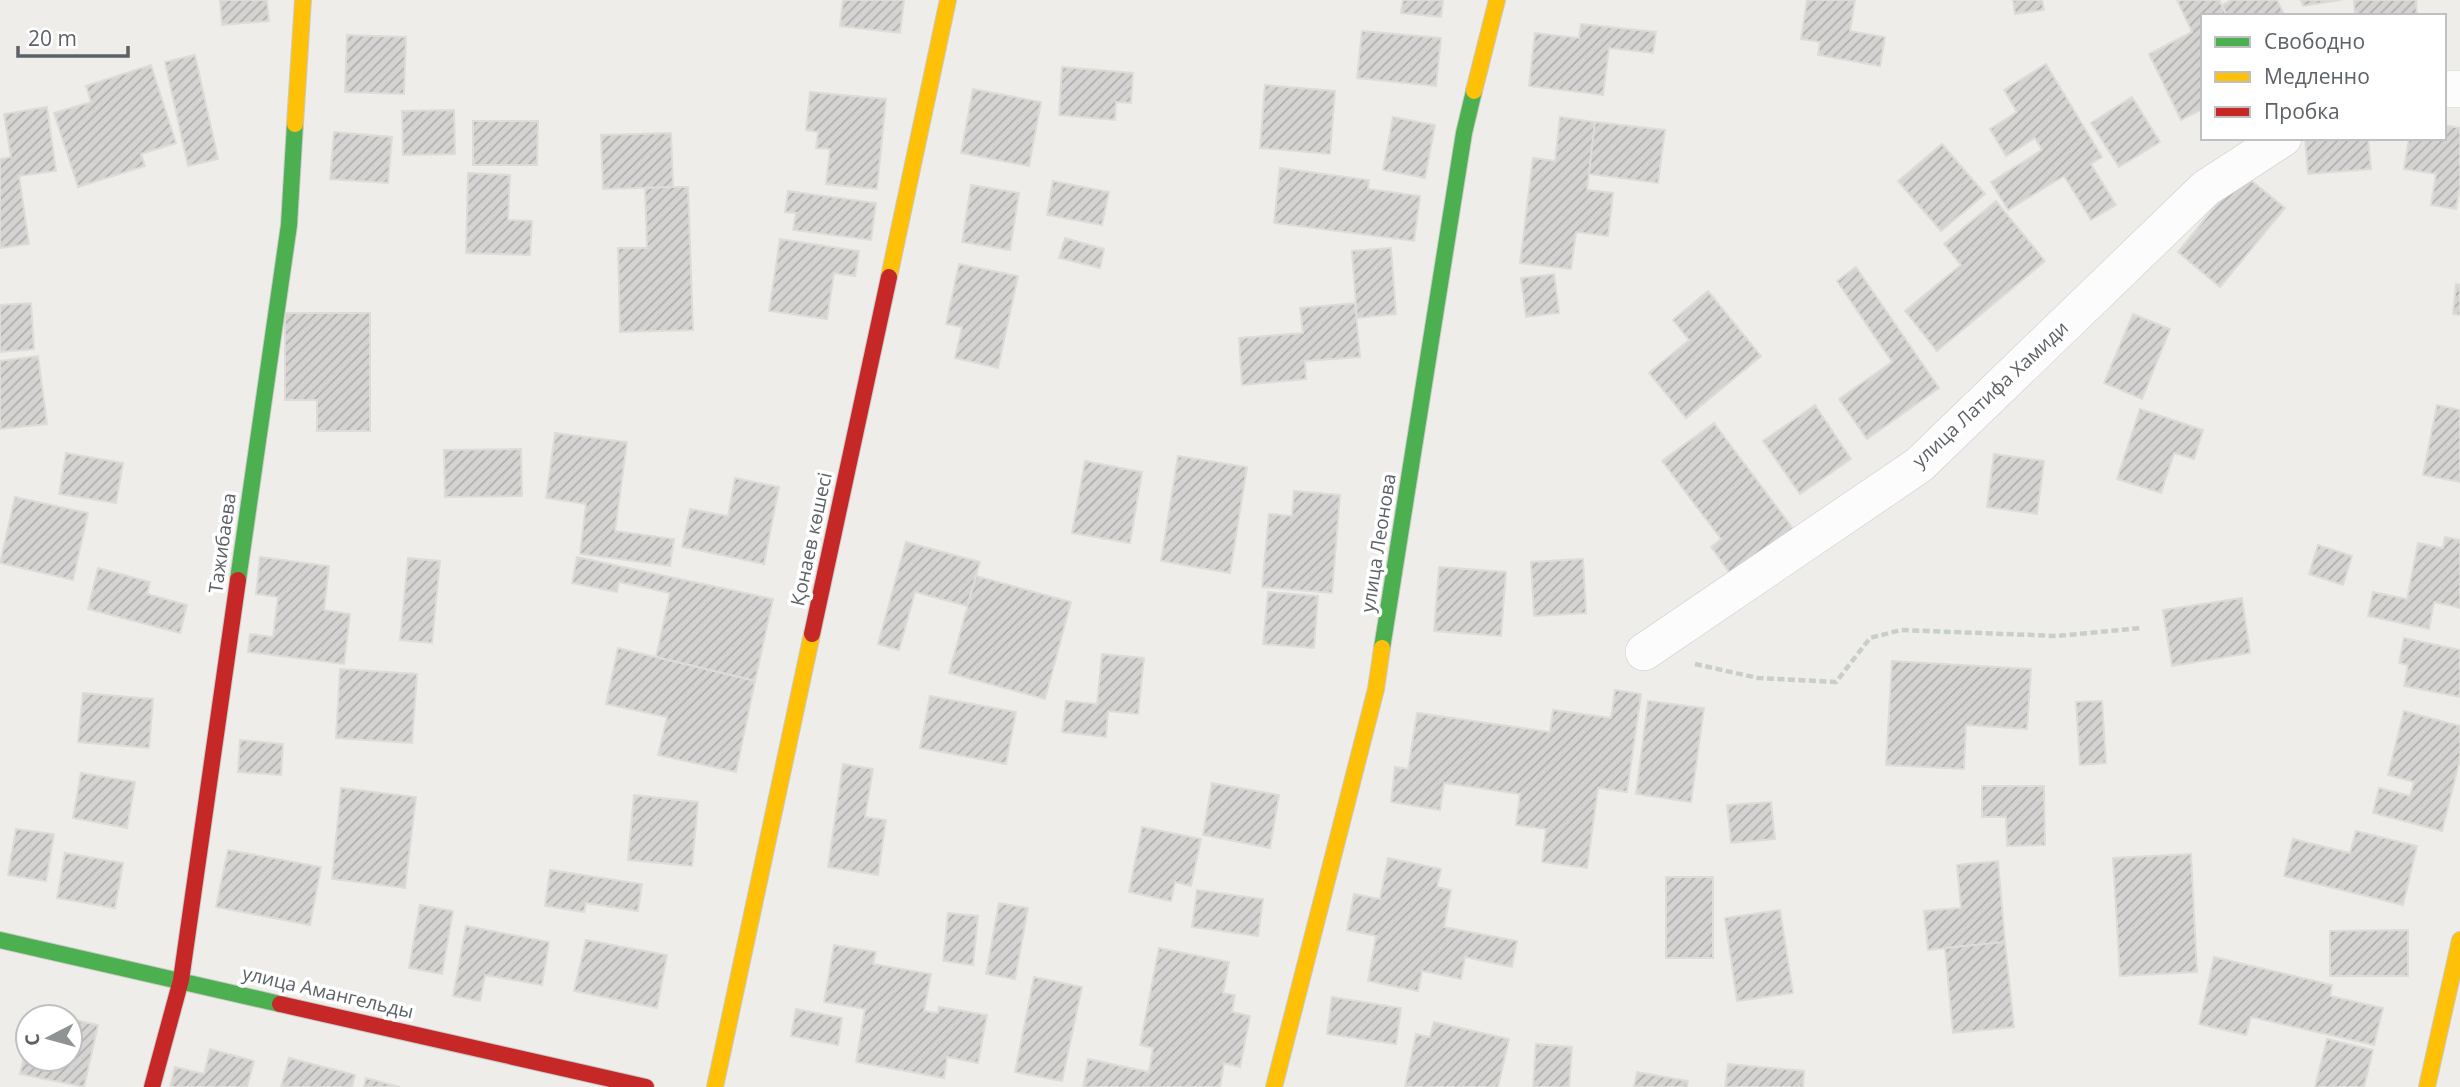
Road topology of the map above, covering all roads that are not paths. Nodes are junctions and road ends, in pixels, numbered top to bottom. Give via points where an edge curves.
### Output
1 (303, 0) edge
2 (948, 0) edge
3 (1497, 0) edge
4 (2280, 140) edge
5 (1644, 652) road end
6 (0, 940) edge
7 (2460, 940) edge
8 (181, 980) junction
9 (152, 1087) edge
10 (646, 1087) edge
11 (715, 1087) edge
12 (1274, 1087) edge
13 (2427, 1087) edge

1 - 8 street, Тажибаева via 289,225
2 - 11 street, Қонаев көшесі
3 - 12 street, улица Леонова via 1464,133 1376,689
4 - 5 street, улица Латифа Хамиди via 2206,188 1919,465
6 - 8 street, улица Амангельды
7 - 13 street
8 - 9 street, Тажибаева
8 - 10 street, улица Амангельды

